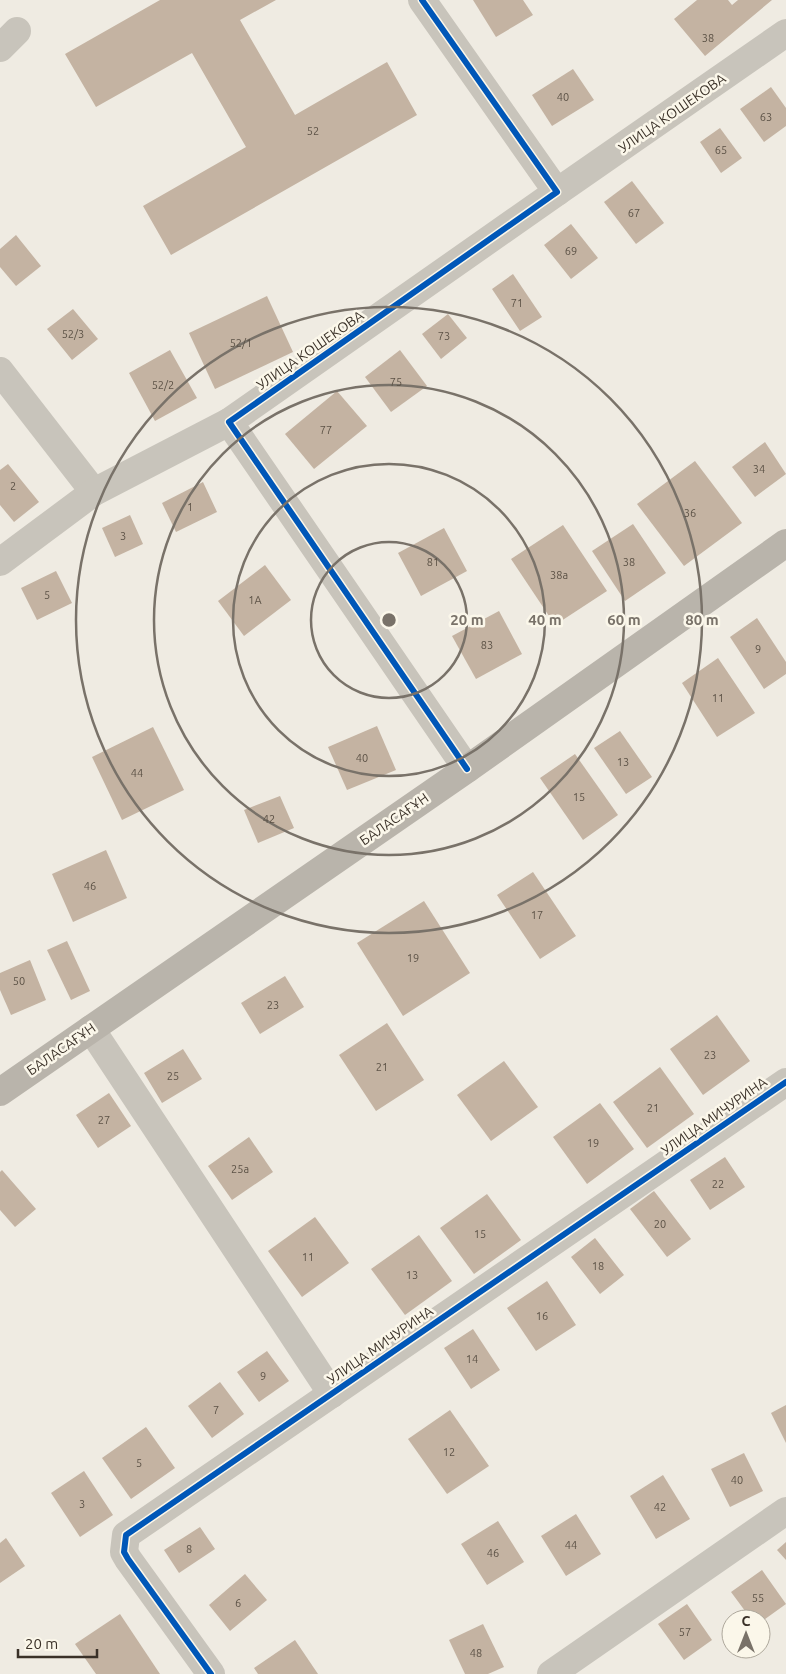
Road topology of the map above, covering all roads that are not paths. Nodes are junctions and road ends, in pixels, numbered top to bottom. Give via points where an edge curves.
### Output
1 (422, 0) edge
2 (786, 33) edge
3 (558, 192) junction
4 (0, 372) edge
5 (230, 422) junction
6 (94, 492) junction
7 (786, 543) edge
8 (0, 562) edge
9 (467, 769) junction
10 (91, 1029) junction
11 (786, 1082) edge
12 (0, 1092) edge
13 (332, 1394) junction
14 (786, 1511) edge
15 (211, 1674) edge
16 (551, 1674) edge

1 - 3 street
2 - 3 street, УЛИЦА КОШЕКОВА
3 - 5 street, УЛИЦА КОШЕКОВА
4 - 6 street
5 - 6 street, УЛИЦА КОШЕКОВА
5 - 9 street
6 - 8 street, УЛИЦА КОШЕКОВА
7 - 9 street, БАЛАСАҒҰН
9 - 10 street, БАЛАСАҒҰН
10 - 12 street, БАЛАСАҒҰН
10 - 13 street, УЛИЦА МИЧУРИНА
11 - 13 street, УЛИЦА МИЧУРИНА
13 - 15 street, УЛИЦА МИЧУРИНА via 126,1535 124,1552 128,1559
14 - 16 street

